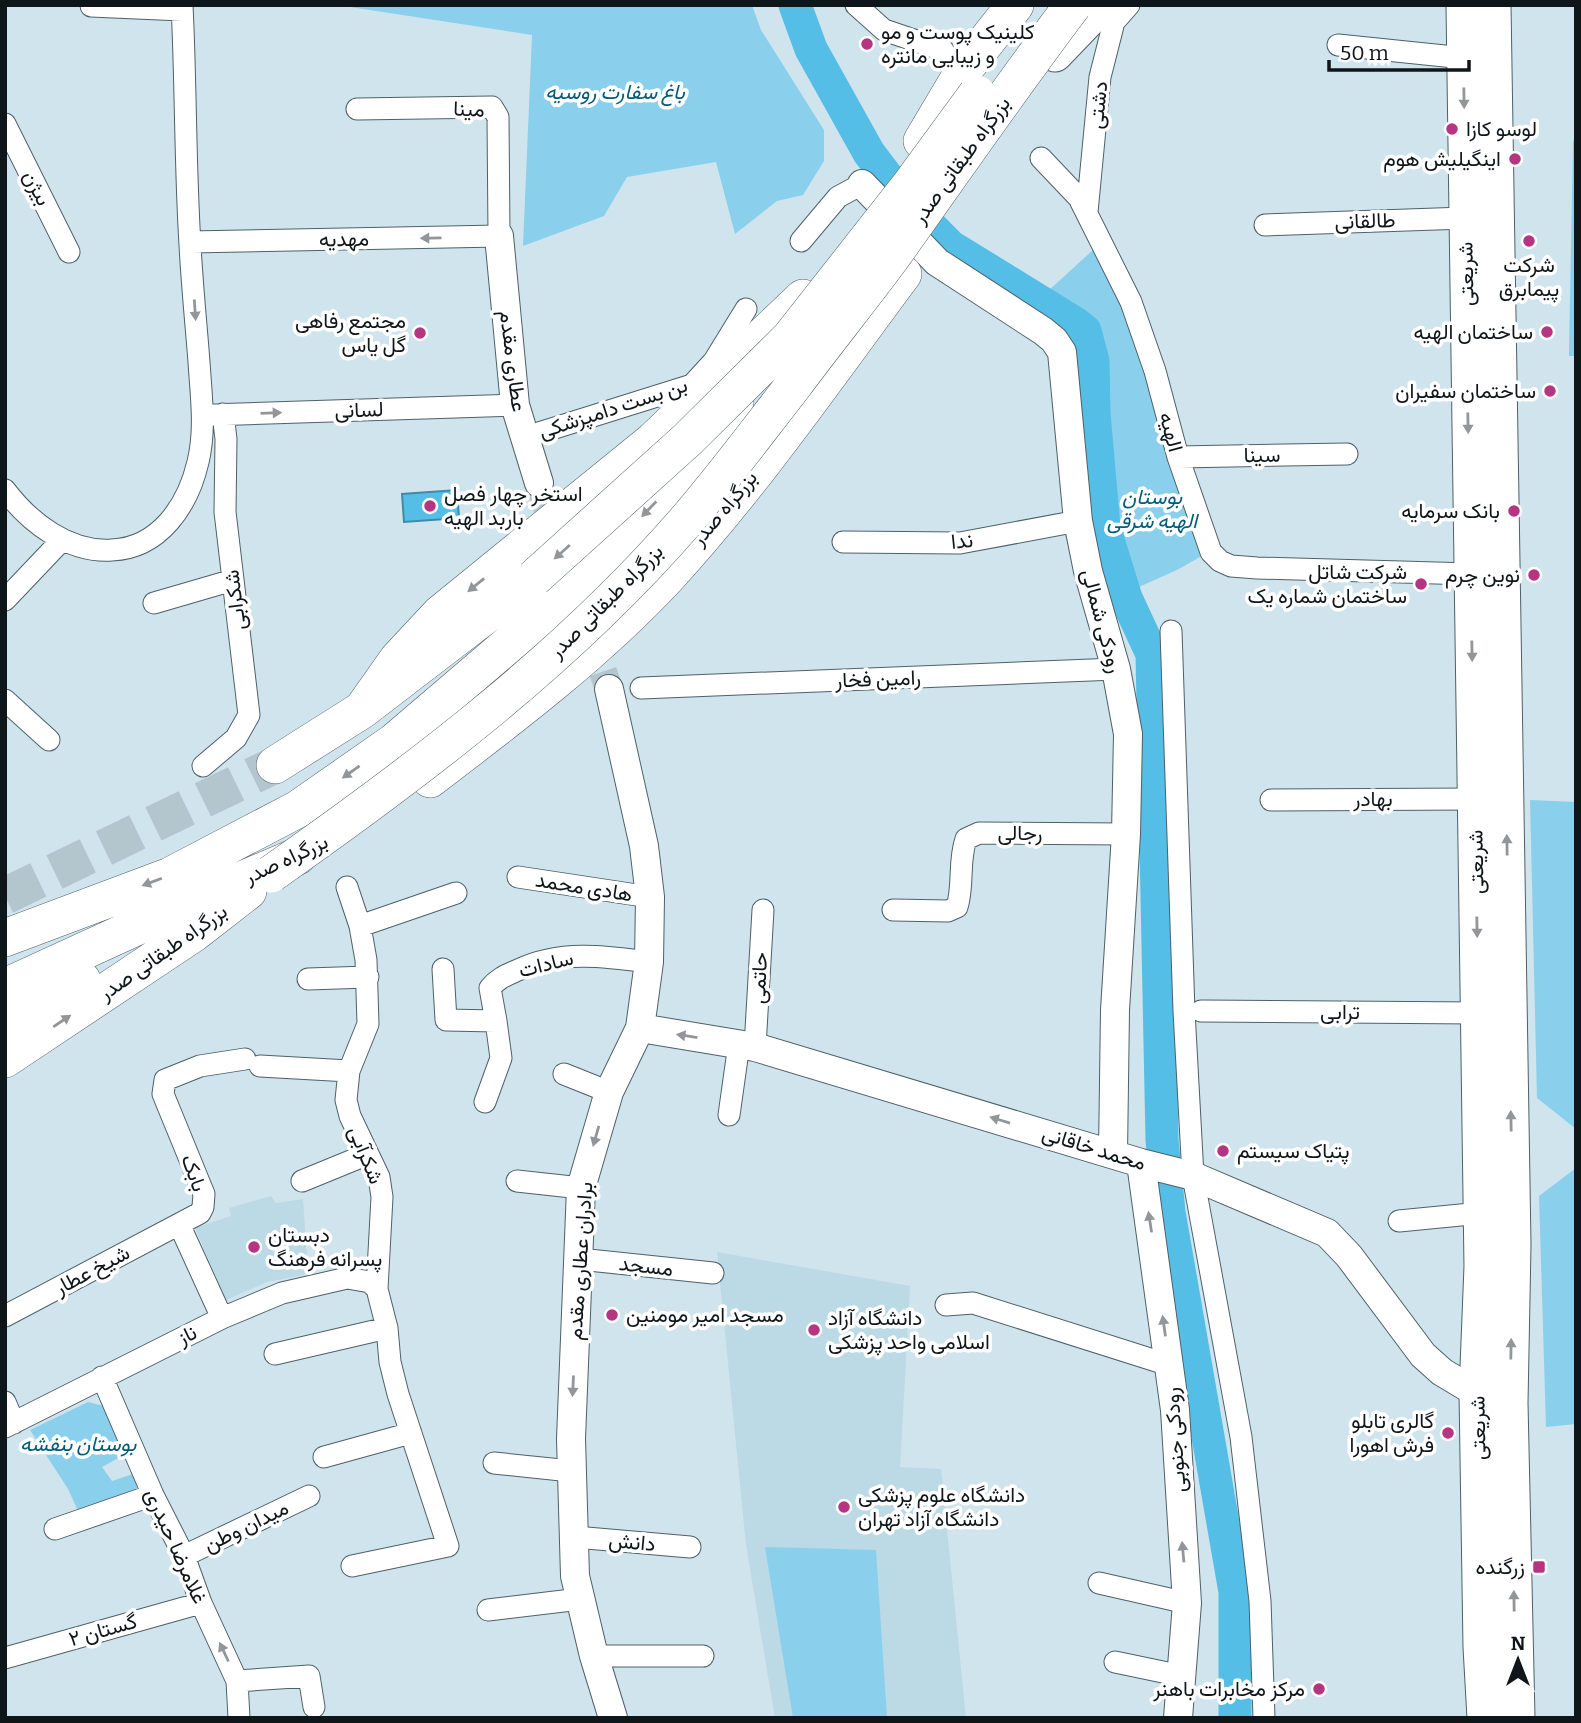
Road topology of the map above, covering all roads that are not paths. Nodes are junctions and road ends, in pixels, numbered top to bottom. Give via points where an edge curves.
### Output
1 (91, 5) edge
2 (856, 5) edge
3 (1041, 5) edge
4 (1073, 5) edge
5 (1091, 5) edge
6 (1102, 5) edge
7 (1129, 5) edge
8 (1464, 5) edge
9 (1493, 5) edge
10 (182, 8) edge
11 (1009, 11) edge
12 (1338, 45) dead end
13 (943, 50) dead end
14 (1055, 54) junction
15 (1464, 58) junction
16 (357, 108) dead end
17 (5, 124) edge
18 (1041, 158) dead end
19 (864, 201) junction
20 (1087, 212) junction
21 (1465, 218) junction
22 (1265, 225) dead end
23 (499, 236) junction
24 (801, 241) dead end
25 (190, 242) junction
26 (69, 252) dead end
27 (803, 298) junction
28 (746, 309) dead end
29 (515, 405) junction
30 (213, 415) junction
31 (526, 437) junction
32 (1347, 454) dead end
33 (1178, 457) junction
34 (539, 483) tunnel mouth
35 (5, 490) edge
36 (1078, 521) junction
37 (62, 540) junction
38 (844, 542) dead end
39 (1471, 574) junction
40 (233, 580) junction
41 (5, 600) edge
42 (504, 601) junction
43 (154, 603) dead end
44 (1171, 631) dead end
45 (1116, 669) junction
46 (641, 688) dead end
47 (609, 689) tunnel mouth
48 (5, 700) edge
49 (362, 710) junction
50 (49, 740) dead end
51 (394, 742) junction
52 (275, 765) tunnel mouth
53 (203, 766) dead end
54 (1475, 799) junction
55 (1271, 800) dead end
56 (1126, 834) junction
57 (271, 873) junction
58 (517, 877) dead end
59 (347, 887) dead end
60 (456, 893) dead end
61 (650, 897) junction
62 (763, 910) dead end
63 (893, 910) dead end
64 (360, 926) junction
65 (5, 938) edge
66 (649, 962) junction
67 (443, 969) dead end
68 (368, 976) junction
69 (308, 979) dead end
70 (5, 987) edge
71 (1201, 1011) dead end
72 (1478, 1013) junction
73 (496, 1021) junction
74 (5, 1028) edge
75 (640, 1028) junction
76 (747, 1045) junction
77 (5, 1059) edge
78 (349, 1071) junction
79 (564, 1074) dead end
80 (609, 1092) junction
81 (485, 1102) dead end
82 (729, 1115) dead end
83 (368, 1154) junction
84 (1113, 1154) junction
85 (1141, 1163) junction
86 (1193, 1176) junction
87 (302, 1181) dead end
88 (517, 1181) dead end
89 (582, 1188) junction
90 (1481, 1213) junction
91 (1399, 1222) dead end
92 (179, 1224) junction
93 (579, 1259) junction
94 (713, 1273) dead end
95 (377, 1289) junction
96 (946, 1306) dead end
97 (5, 1316) edge
98 (222, 1318) junction
99 (387, 1328) junction
100 (275, 1354) dead end
101 (1169, 1365) junction
102 (102, 1377) junction
103 (1477, 1393) junction
104 (5, 1402) edge
105 (1510, 1403) junction
106 (10, 1425) edge
107 (411, 1433) junction
108 (324, 1457) dead end
109 (494, 1463) dead end
110 (571, 1471) junction
111 (153, 1495) junction
112 (309, 1496) dead end
113 (55, 1529) dead end
114 (575, 1537) junction
115 (690, 1547) dead end
116 (184, 1556) junction
117 (352, 1566) dead end
118 (1098, 1583) dead end
119 (580, 1599) junction
120 (201, 1603) junction
121 (1187, 1603) junction
122 (488, 1609) dead end
123 (594, 1656) junction
124 (704, 1656) dead end
125 (5, 1658) edge
126 (1115, 1662) dead end
127 (1182, 1676) junction
128 (237, 1681) junction
129 (314, 1707) dead end
130 (239, 1718) edge
131 (613, 1718) edge
132 (1178, 1718) edge
133 (1264, 1718) edge
134 (1485, 1718) edge
135 (1517, 1718) edge

1 - 10 street
2 - 13 street via 884,30
3 -> 42 highway, بزرگراه طبقاتی صدر, bridge via 911,184 790,338 688,439
4 - 57 highway, بزرگراه طبقاتی صدر, bridge via 888,261 684,523 620,591 500,701 354,816
5 - 14 highway, بزرگراه صدر
6 - 14 main road
7 - 20 street, دشتی via 1114,22 1100,77
8 - 15 main road, شریعتی
105 -> 9 main road, شریعتی via 1513,1231
10 - 25 street
11 - 19 highway, بزرگراه صدر via 966,67 922,141
12 - 15 street
14 - 70 highway, بزرگراه صدر via 903,274 751,478 668,575 612,631 519,712 427,782 315,848
15 -> 21 main road, شریعتی
16 - 23 street, مینا via 492,107 498,117
17 - 26 street, بیژن
18 - 20 street, الهیه
19 - 24 street via 838,197
19 - 27 highway, بزرگراه صدر
19 - 36 street, رودکی شمالی via 937,262 1054,340 1062,352
20 - 33 street, الهیه via 1139,321
21 - 22 street, طالقانی
21 -> 39 main road, شریعتی
23 -> 25 street, مهدیه
23 - 29 street, عطاری مقدم
25 -> 30 street
27 -> 49 highway via 654,440 440,614 398,659
27 -> 51 highway, بزرگراه صدر via 705,450 571,591
28 - 31 street, بن بست دامپزشکی via 714,361 692,385
30 -> 29 street, لسانی
29 - 31 street, عطاری مقدم
30 - 37 street via 190,488 178,512 158,534 132,548 105,551
30 - 40 street, شکرابی via 226,439 225,513
31 - 34 street, عطاری مقدم
32 - 33 street, سینا
33 - 39 street, الهیه via 1211,552 1231,566
35 - 37 street via 42,528
36 - 38 street, ندا via 960,543
36 - 45 street, رودکی شمالی
37 - 41 street
39 -> 54 main road, شریعتی
40 - 43 street
40 - 53 street, شکرابی via 250,715 236,737
42 - 49 highway
42 - 51 highway
44 - 86 street
45 - 46 street, رامین فخار
45 - 56 street, رودکی شمالی via 1128,734
47 - 61 street, برادران عطاری مقدم
48 - 50 street
49 - 52 highway
51 -> 65 highway, بزرگراه صدر via 298,809 170,876
54 - 55 street, بهادر
54 -> 72 main road, شریعتی
56 - 63 street, رجالی via 979,833 966,839 961,854 957,907 948,911
56 - 84 street, رودکی شمالی via 1115,1010
57 - 74 highway via 202,908
77 -> 57 highway, بزرگراه طبقاتی صدر via 194,933
58 - 61 street, هادی محمد
59 - 64 street, شکرآبی
60 - 64 street
61 - 66 street, برادران عطاری مقدم
62 - 76 street, حاتمی
64 - 68 street, شکرآبی
66 - 73 street, سادات via 580,955 521,968 490,988
66 - 75 street, برادران عطاری مقدم
67 - 73 street via 446,1020
68 - 69 street
68 - 78 street, شکرآبی via 368,1024
71 - 72 street, ترابی
72 - 90 main road, شریعتی
73 - 81 street via 501,1058
76 -> 75 street, محمد خاقانی
75 - 80 street, برادران عطاری مقدم
76 - 82 street, حاتمی
84 -> 76 street, محمد خاقانی
78 - 83 street, شکرآبی via 346,1100
78 - 92 street, بابک via 253,1062 200,1066 165,1080 163,1094 204,1200 200,1213
79 - 80 street
80 -> 89 street, برادران عطاری مقدم
83 - 87 street
83 - 95 street, شکرآبی via 379,1177 382,1198
84 - 85 street, محمد خاقانی
85 - 86 street, محمد خاقانی
101 -> 85 street, رودکی جنوبی
86 - 103 street, محمد خاقانی via 1326,1233 1349,1256 1423,1355
86 - 133 street via 1241,1437 1260,1601
88 - 89 street
89 - 93 street, برادران عطاری مقدم
90 - 91 street
90 - 103 main road, شریعتی
92 - 97 street, شیخ عطار
92 - 98 street, بابک
93 - 94 street, مسجد
93 -> 110 street, برادران عطاری مقدم
95 - 98 street, ناز via 370,1282 347,1278 282,1293
95 - 99 street, شکرآبی
96 - 101 street via 973,1303
98 - 102 street, ناز
99 - 100 street
99 - 107 street, شکرآبی via 395,1383
121 -> 101 street, رودکی جنوبی
102 - 106 street, ناز
102 - 111 street, غلامرضا حیدری
103 - 105 main road
103 - 134 main road, شریعتی
104 - 106 street
135 -> 105 main road, شریعتی
107 - 108 street
107 - 117 street, شکرآبی via 447,1546
109 - 110 street
110 - 114 street, برادران عطاری مقدم
111 - 113 street
111 - 116 street, غلامرضا حیدری
112 - 116 street, میدان وطن
114 - 115 street, دانش
114 - 119 street, برادران عطاری مقدم
116 - 120 street, غلامرضا حیدری
118 - 121 street
119 - 122 street
119 - 123 street, برادران عطاری مقدم
120 - 125 street, گستان ۲
128 -> 120 street, غلامرضا حیدری
121 - 127 street, رودکی جنوبی
123 - 124 street
123 - 131 street, برادران عطاری مقدم
126 - 127 street
127 - 132 street, رودکی جنوبی
128 - 129 street via 309,1676
128 - 130 street, غلامرضا حیدری

